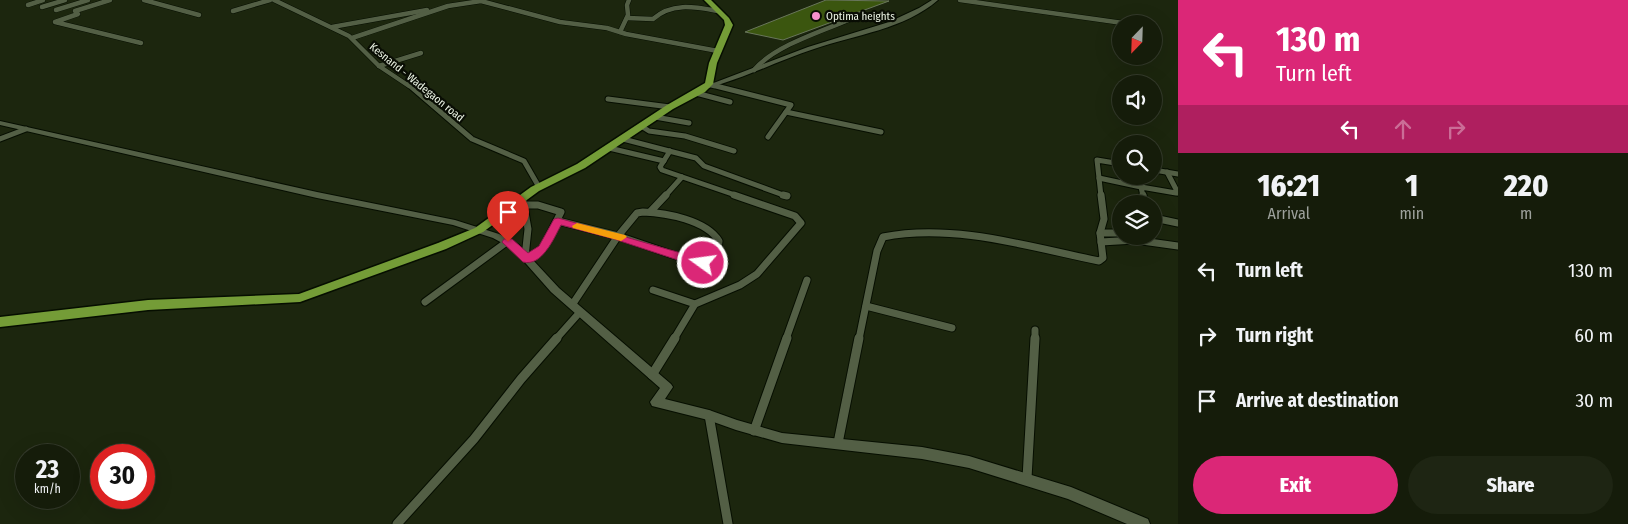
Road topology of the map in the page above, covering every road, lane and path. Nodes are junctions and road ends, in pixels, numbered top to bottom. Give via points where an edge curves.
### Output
1 (43, 0) edge
2 (65, 0) edge
3 (88, 0) edge
4 (110, 0) edge
5 (144, 0) edge
6 (270, 0) edge
7 (277, 0) edge
8 (630, 0) edge
9 (707, 0) edge
10 (935, 0) edge
11 (960, 0) edge
12 (995, 0) edge
13 (474, 1) edge
14 (28, 4) dead end
15 (42, 7) dead end
16 (440, 9) junction
17 (56, 10) dead end
18 (233, 11) dead end
19 (718, 11) junction
20 (1062, 13) junction
21 (199, 15) dead end
22 (627, 18) junction
23 (851, 19) dead end
24 (1112, 22) edge
25 (332, 27) junction
26 (620, 32) junction
27 (352, 38) junction
28 (141, 42) dead end
29 (718, 51) junction
30 (421, 53) dead end
31 (379, 66) junction
32 (754, 70) junction
33 (709, 86) junction
34 (696, 93) junction
35 (608, 99) dead end
36 (730, 102) dead end
37 (670, 107) junction
38 (786, 112) junction
39 (655, 117) junction
40 (0, 123) edge
41 (689, 123) dead end
42 (641, 126) junction
43 (26, 129) junction
44 (882, 132) dead end
45 (768, 136) dead end
46 (0, 138) edge
47 (623, 139) junction
48 (609, 148) junction
49 (734, 150) dead end
50 (670, 152) junction
51 (664, 161) junction
52 (1112, 162) edge
53 (1162, 171) edge
54 (1167, 172) junction
55 (1178, 174) edge
56 (682, 177) junction
57 (1099, 178) junction
58 (539, 187) junction
59 (1141, 187) junction
60 (1177, 193) edge
61 (1143, 195) edge
62 (787, 196) dead end
63 (523, 202) junction
64 (650, 212) junction
65 (1162, 220) edge
66 (558, 221) junction
67 (1178, 223) edge
68 (479, 230) junction
69 (1100, 233) junction
70 (1112, 233) edge
71 (618, 236) junction
72 (508, 242) junction
73 (1101, 242) junction
74 (1178, 246) edge
75 (526, 258) junction
76 (807, 280) dead end
77 (652, 290) dead end
78 (425, 302) dead end
79 (695, 304) junction
80 (866, 306) junction
81 (576, 309) junction
82 (0, 322) edge
83 (952, 328) dead end
84 (1035, 330) dead end
85 (652, 375) junction
86 (709, 415) junction
87 (754, 431) junction
88 (838, 443) junction
89 (1027, 478) junction
90 (397, 524) edge
91 (728, 524) edge
92 (1143, 524) edge

1 - 14 street
2 - 15 street
3 - 17 street
4 - 28 street via 55,21
5 - 21 street
6 - 18 street
7 - 25 street, Kesnand - Wadegaon road
8 - 22 street
9 - 19 highway
10 - 32 main road via 887,24
11 - 20 street
12 - 20 street via 1057,8
13 - 16 street
13 - 26 street via 490,2 560,22
16 - 25 street
16 - 27 street
19 - 22 street via 673,6 660,12 653,20
19 - 29 highway via 729,25
20 - 24 street
22 - 26 street
23 - 32 street via 783,50
25 - 27 street, Kesnand - Wadegaon road
26 - 29 street
27 - 31 street, Kesnand - Wadegaon road
29 - 33 highway
30 - 31 street
31 - 58 street, Kesnand - Wadegaon road via 406,83 472,139 524,161
32 - 33 main road
33 - 34 highway
33 - 38 street via 791,105
34 - 36 street
34 - 37 highway
35 - 37 street
37 - 39 highway
38 - 44 street
38 - 45 street
39 - 41 street
39 - 42 highway
40 - 43 main road
42 - 47 highway
42 - 49 street via 650,131 685,136
43 - 46 street
43 - 68 main road
47 - 48 highway
47 - 50 street
48 - 51 street
48 - 58 highway
50 - 51 street
50 - 62 street via 696,158 704,166
51 - 56 street via 660,167 662,170
52 - 57 street via 1097,160
53 - 54 street
54 - 55 street
54 - 60 street
56 - 64 street
56 - 79 street via 785,212 800,221 799,227 757,274 740,286
57 - 59 street
57 - 69 street via 1104,219
58 - 63 highway
59 - 60 street
59 - 61 street
63 - 66 street via 560,211
63 - 68 highway
63 - 75 street
64 - 71 street via 634,216
64 - 71 street via 707,229 719,241 718,249 707,262 697,263
65 - 67 street
66 - 71 street
66 - 75 street via 543,248
68 - 72 main road
68 - 82 highway via 300,298 148,305
69 - 70 street
69 - 73 street
71 - 81 street
72 - 75 main road
72 - 78 street
73 - 74 street via 1134,240
73 - 80 street via 1103,258 1099,262 984,238 892,234 883,237 876,251
75 - 81 main road
76 - 87 street
77 - 79 street
79 - 85 street
80 - 83 street
80 - 88 street
81 - 85 main road
81 - 90 street via 474,439
84 - 89 street
85 - 86 main road via 667,387 656,402
86 - 87 main road
86 - 91 street
87 - 88 main road via 782,438
88 - 89 main road via 922,453
89 - 92 main road

